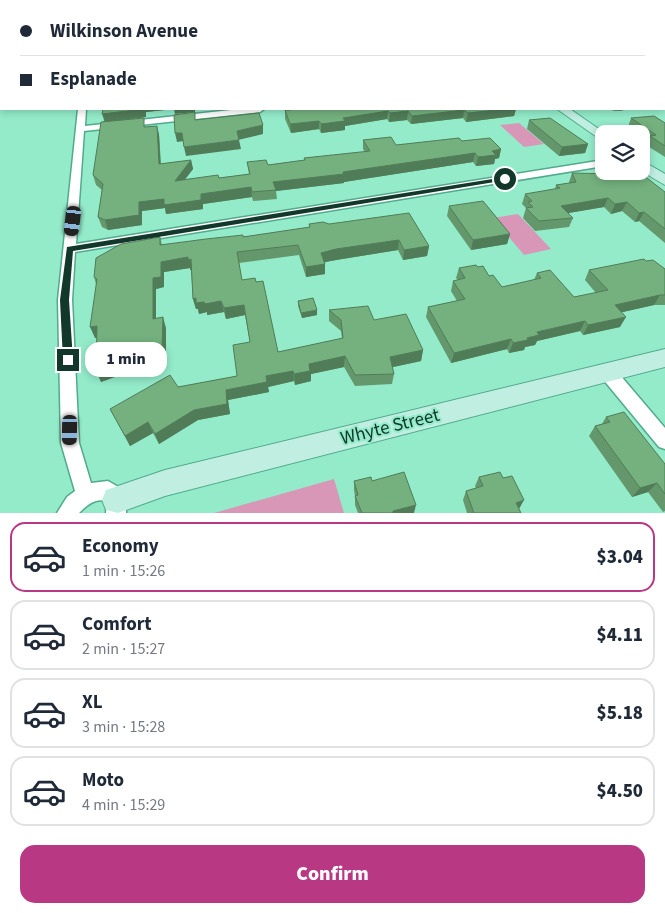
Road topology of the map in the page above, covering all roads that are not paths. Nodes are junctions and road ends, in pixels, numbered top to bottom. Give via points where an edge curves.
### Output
1 (82, 110) edge
2 (251, 110) edge
3 (564, 110) edge
4 (81, 129) junction
5 (595, 132) edge
6 (595, 164) edge
7 (650, 170) edge
8 (665, 181) edge
9 (70, 249) junction
10 (665, 358) edge
11 (608, 373) junction
12 (665, 441) edge
13 (85, 494) junction
14 (116, 507) edge
15 (67, 513) edge

1 - 4 street
2 - 4 street
3 - 5 street
4 - 9 street
6 - 9 street
7 - 8 street
9 - 13 street via 64,300 70,443
10 - 11 street, Whyte Street
11 - 12 street
11 - 14 street, Whyte Street via 165,483
13 - 14 street via 100,490 113,495
13 - 15 street

